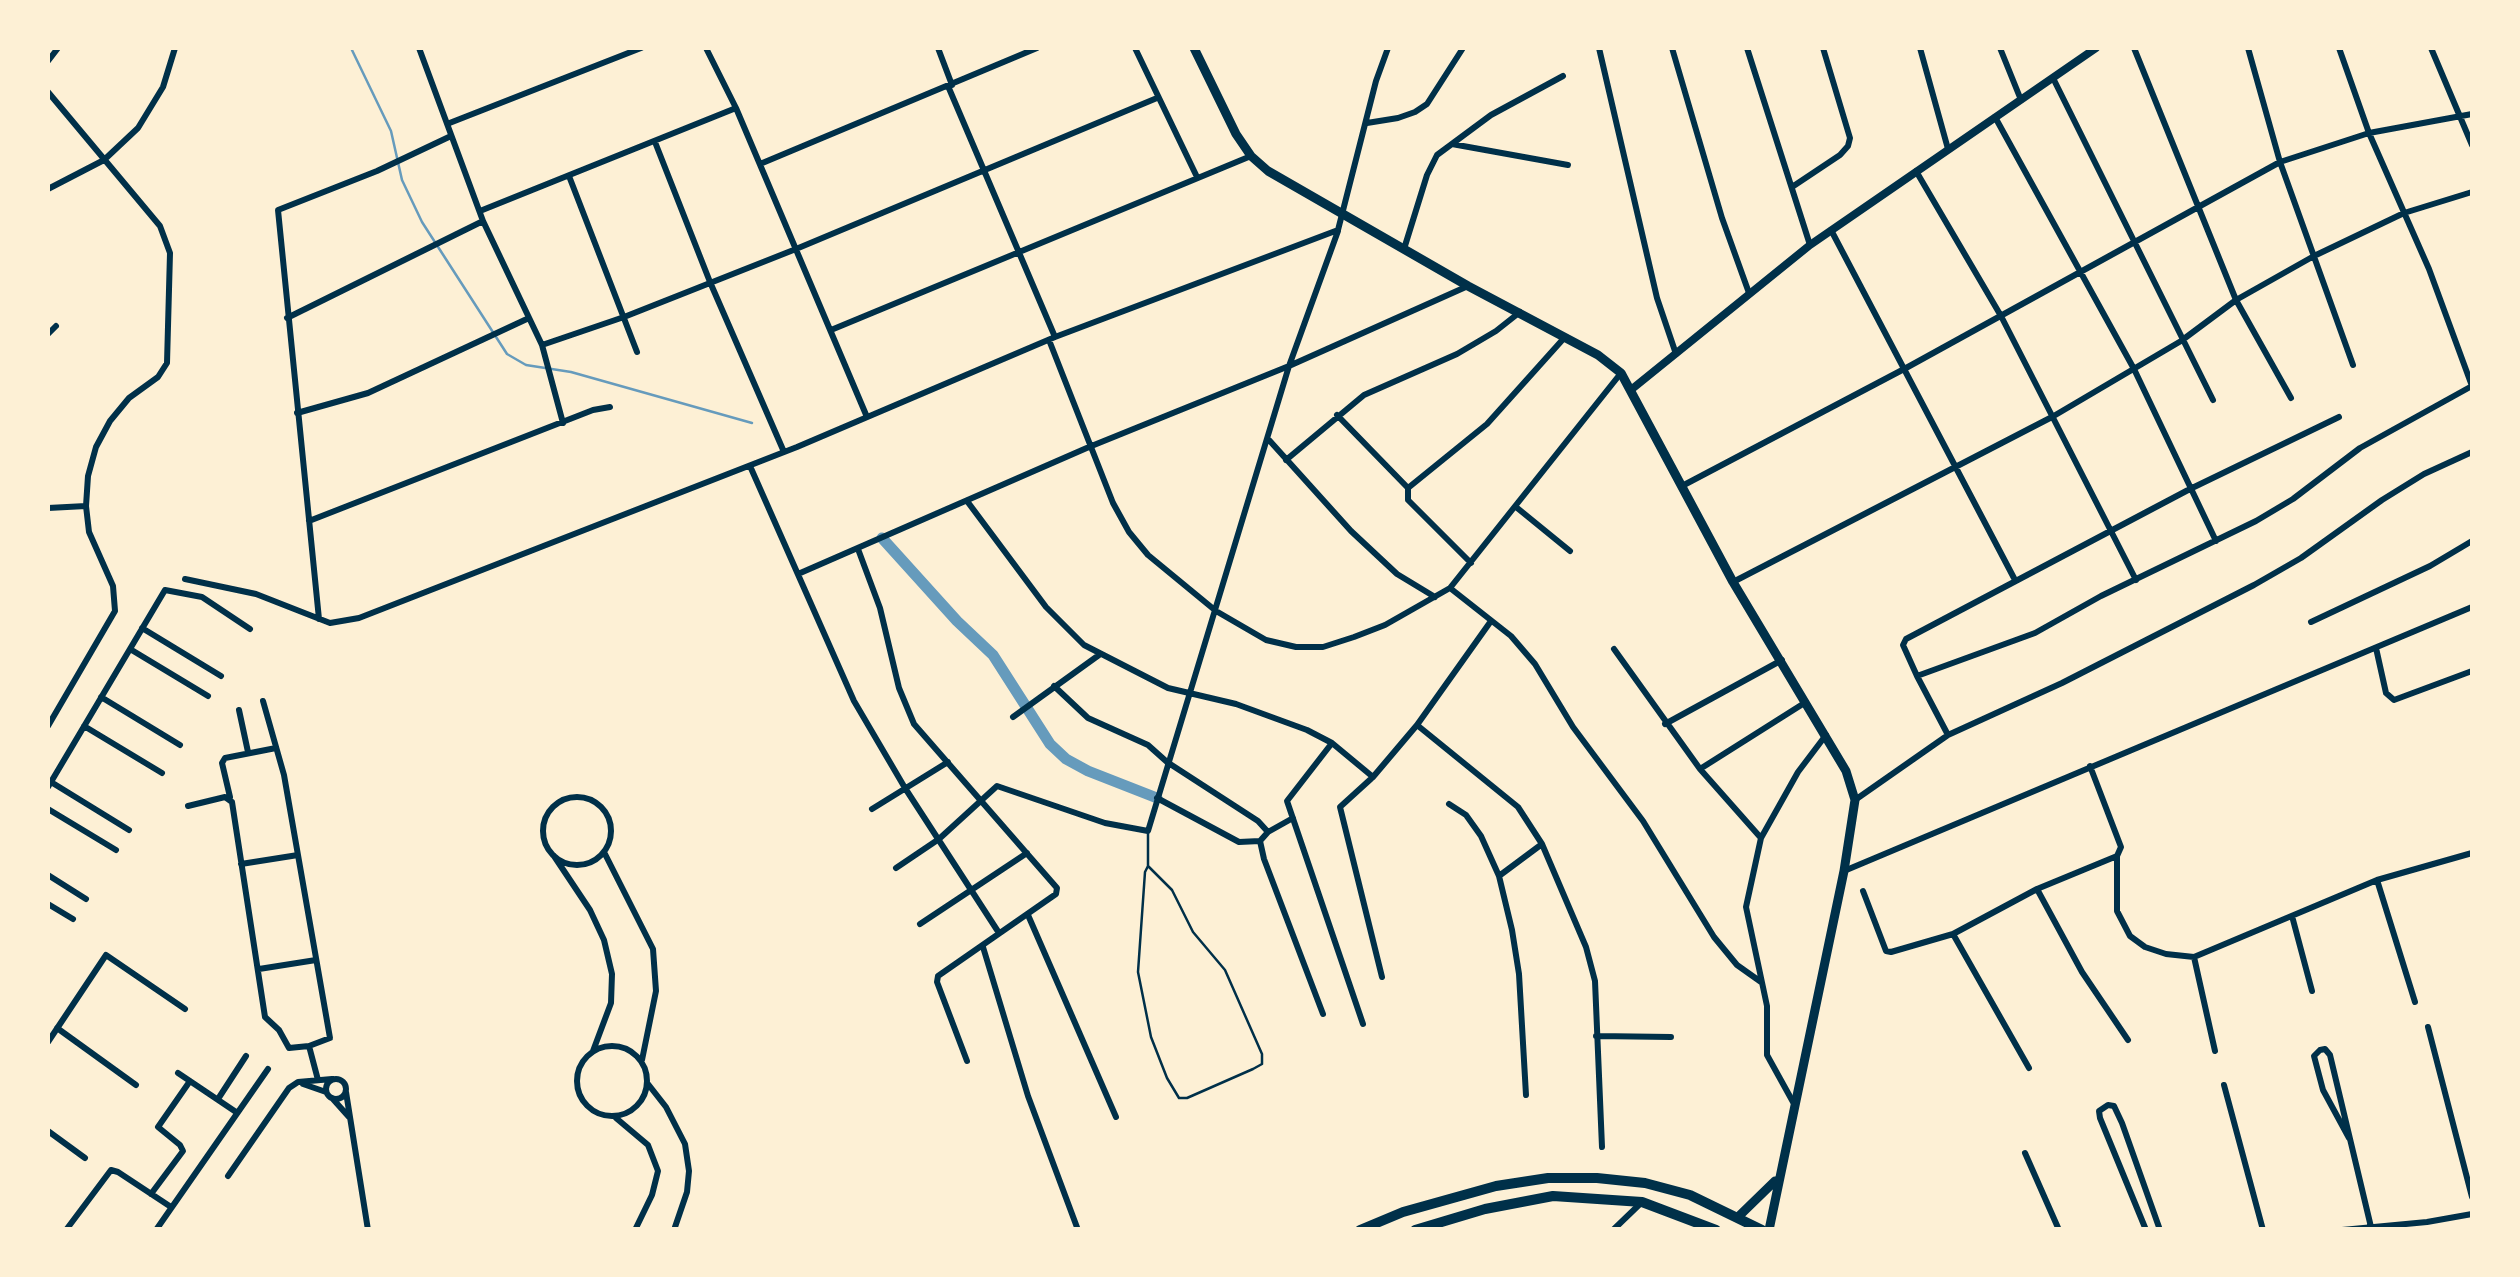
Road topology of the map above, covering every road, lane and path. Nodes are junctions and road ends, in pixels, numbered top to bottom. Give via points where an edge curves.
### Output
1 (58, 48) edge
2 (174, 48) edge
3 (420, 48) edge
4 (641, 48) edge
5 (706, 48) edge
6 (938, 48) edge
7 (1037, 48) edge
8 (1135, 48) edge
9 (1194, 48) edge
10 (1388, 48) edge
11 (1463, 48) edge
12 (1599, 48) edge
13 (1672, 48) edge
14 (1747, 48) edge
15 (1823, 48) edge
16 (1920, 48) edge
17 (2000, 48) edge
18 (2096, 48) edge
19 (2134, 48) edge
20 (2248, 48) edge
21 (2339, 48) edge
22 (2431, 48) edge
23 (48, 61) edge
24 (1563, 76) dead end
25 (2053, 78) junction
26 (950, 85) junction
27 (48, 92) edge
28 (1157, 98) junction
29 (2021, 100) junction
30 (736, 108) junction
31 (2472, 114) edge
32 (2460, 116) junction
33 (1995, 117) junction
34 (1367, 123) junction
35 (447, 124) junction
36 (2369, 133) junction
37 (450, 136) junction
38 (655, 142) junction
39 (1451, 144) junction
40 (2472, 145) edge
41 (1948, 149) junction
42 (1251, 156) junction
43 (104, 160) junction
44 (2280, 162) junction
45 (760, 164) junction
46 (1568, 165) dead end
47 (983, 169) junction
48 (1916, 171) junction
49 (569, 176) junction
50 (1197, 177) junction
51 (1792, 187) junction
52 (48, 189) edge
53 (2472, 192) edge
54 (2198, 206) junction
55 (480, 211) junction
56 (2404, 213) junction
57 (1344, 216) junction
58 (483, 222) junction
59 (1338, 230) junction
60 (1832, 230) junction
61 (2136, 240) junction
62 (1810, 245) junction
63 (796, 248) junction
64 (1404, 250) junction
65 (1021, 253) junction
66 (2314, 256) junction
67 (2080, 269) junction
68 (710, 282) junction
69 (1468, 286) junction
70 (1749, 293) junction
71 (2236, 300) junction
72 (1520, 312) junction
73 (2000, 316) junction
74 (624, 317) junction
75 (287, 318) junction
76 (529, 318) junction
77 (56, 326) dead end
78 (831, 330) junction
79 (48, 334) edge
80 (1565, 337) junction
81 (1052, 338) junction
82 (2181, 341) junction
83 (542, 345) junction
84 (636, 352) dead end
85 (1676, 354) junction
86 (2353, 365) dead end
87 (1290, 366) junction
88 (1906, 368) junction
89 (2134, 369) junction
90 (1621, 373) junction
91 (2472, 388) edge
92 (1632, 389) junction
93 (2291, 398) dead end
94 (2213, 400) dead end
95 (610, 407) dead end
96 (297, 413) junction
97 (1337, 415) junction
98 (867, 417) junction
99 (2052, 417) junction
100 (2339, 417) dead end
101 (563, 423) junction
102 (1268, 439) junction
103 (1090, 446) junction
104 (784, 452) junction
105 (2472, 452) edge
106 (1286, 460) junction
107 (750, 466) junction
108 (1956, 466) junction
109 (1682, 486) junction
110 (1408, 488) junction
111 (2190, 490) junction
112 (967, 500) junction
113 (86, 506) junction
114 (1516, 507) junction
115 (48, 508) edge
116 (309, 522) junction
117 (2112, 532) junction
118 (2216, 541) junction
119 (2472, 541) edge
120 (858, 548) junction
121 (1570, 551) dead end
122 (1470, 563) junction
123 (798, 574) junction
124 (185, 579) dead end
125 (2015, 580) junction
126 (2136, 580) junction
127 (1733, 582) junction
128 (1450, 588) junction
129 (1435, 597) junction
130 (2472, 607) edge
131 (1216, 611) junction
132 (319, 621) junction
133 (1491, 621) junction
134 (2311, 622) dead end
135 (142, 628) junction
136 (250, 629) dead end
137 (2376, 648) junction
138 (130, 649) junction
139 (1614, 649) dead end
140 (1099, 654) junction
141 (1782, 660) junction
142 (2472, 670) edge
143 (221, 676) dead end
144 (1917, 676) junction
145 (1054, 686) junction
146 (1188, 692) junction
147 (208, 696) dead end
148 (101, 697) junction
149 (263, 701) dead end
150 (1806, 702) junction
151 (239, 710) dead end
152 (1013, 717) dead end
153 (1665, 724) junction
154 (1417, 725) junction
155 (48, 726) edge
156 (84, 726) junction
157 (1826, 734) junction
158 (1948, 736) junction
159 (1332, 742) junction
160 (180, 745) dead end
161 (276, 748) junction
162 (248, 752) junction
163 (948, 762) junction
164 (1167, 762) junction
165 (2090, 766) junction
166 (1700, 769) junction
167 (162, 773) dead end
168 (1373, 777) junction
169 (49, 784) edge
170 (905, 788) junction
171 (230, 798) junction
172 (1158, 798) junction
173 (982, 800) junction
174 (1855, 800) junction
175 (1449, 804) dead end
176 (188, 806) dead end
177 (48, 808) edge
178 (872, 809) dead end
179 (1294, 818) junction
180 (129, 830) dead end
181 (1148, 831) junction
182 (1268, 832) junction
183 (1762, 838) junction
184 (939, 839) junction
185 (1260, 841) junction
186 (1542, 844) junction
187 (116, 850) dead end
188 (604, 852) junction
189 (2472, 852) edge
190 (1027, 853) junction
191 (298, 855) junction
192 (554, 856) junction
193 (2117, 856) junction
194 (241, 864) junction
195 (1148, 866) junction
196 (896, 868) dead end
197 (1844, 870) junction
198 (48, 875) edge
199 (1499, 876) junction
200 (2376, 880) junction
201 (2037, 889) junction
202 (971, 890) junction
203 (1862, 891) dead end
204 (86, 899) dead end
205 (48, 904) edge
206 (1028, 915) junction
207 (2292, 916) junction
208 (74, 919) dead end
209 (920, 924) dead end
210 (999, 933) junction
211 (1953, 934) junction
212 (982, 947) junction
213 (2194, 956) junction
214 (316, 960) junction
215 (258, 969) junction
216 (1382, 977) dead end
217 (1761, 982) junction
218 (2312, 991) dead end
219 (2414, 1002) dead end
220 (185, 1008) dead end
221 (1323, 1014) dead end
222 (1363, 1024) dead end
223 (57, 1028) junction
224 (2428, 1028) dead end
225 (1596, 1036) junction
226 (1671, 1037) dead end
227 (2128, 1040) dead end
228 (48, 1042) edge
229 (309, 1046) junction
230 (2215, 1051) dead end
231 (592, 1052) junction
232 (246, 1056) dead end
233 (641, 1061) junction
234 (967, 1061) dead end
235 (268, 1068) dead end
236 (2029, 1068) dead end
237 (178, 1072) dead end
238 (332, 1079) junction
239 (318, 1080) junction
240 (190, 1081) junction
241 (298, 1082) junction
242 (648, 1084) junction
243 (2224, 1085) dead end
244 (136, 1086) dead end
245 (346, 1092) junction
246 (329, 1095) junction
247 (1526, 1095) dead end
248 (218, 1099) junction
249 (1794, 1102) junction
250 (236, 1112) junction
251 (615, 1117) junction
252 (1116, 1117) dead end
253 (350, 1118) junction
254 (48, 1131) edge
255 (2348, 1138) junction
256 (1602, 1146) dead end
257 (2024, 1154) dead end
258 (86, 1158) dead end
259 (228, 1176) dead end
260 (1777, 1179) junction
261 (151, 1194) junction
262 (2472, 1197) edge
263 (1642, 1202) junction
264 (171, 1207) junction
265 (2472, 1214) edge
266 (1738, 1218) junction
267 (2371, 1227) junction
268 (66, 1230) edge
269 (156, 1230) edge
270 (368, 1230) edge
271 (635, 1230) edge
272 (674, 1230) edge
273 (1078, 1230) edge
274 (1360, 1230) edge
275 (1416, 1230) edge
276 (1613, 1230) edge
277 (1716, 1230) edge
278 (1766, 1230) edge
279 (2060, 1230) edge
280 (2146, 1230) edge
281 (2160, 1230) edge
282 (2262, 1230) edge
283 (2342, 1230) edge

1 - 23 street
2 - 43 street via 148,115
3 - 35 street
4 - 35 street
5 - 30 street
6 - 26 street
7 - 26 street
8 - 28 street
9 - 42 main road
10 - 34 street
11 - 34 street via 1427,104
12 - 85 street
13 - 70 street
14 - 51 street
15 - 51 street via 1850,138 1840,155
16 - 41 street
17 - 29 street
18 - 25 street
19 - 54 street
20 - 44 street
21 - 36 street
22 - 32 street
24 - 39 street
25 - 29 street
25 - 61 street
26 - 45 street
26 - 47 street
27 - 43 street
28 - 47 street
28 - 50 street
29 - 33 street
30 - 38 street
30 - 45 street
31 - 32 street
32 - 36 street
32 - 40 street
33 - 41 street
33 - 67 street
34 - 57 street
35 - 37 street
36 - 44 street
36 - 56 street
37 - 55 street
37 - 75 street via 278,210
38 - 49 street
38 - 68 street
39 - 46 street
39 - 64 street via 1436,155 1427,175
41 - 48 street
42 - 50 street
42 - 57 main road
43 - 52 street
43 - 113 street via 167,240 169,354 162,373 129,398 102,434
44 - 54 street
44 - 66 street
45 - 63 street
47 - 63 street
47 - 65 street
48 - 60 street
48 - 73 street
49 - 55 street
49 - 74 street
50 - 65 street
51 - 62 street
53 - 56 street
54 - 61 street
54 - 71 street
55 - 58 street
56 - 66 street
56 - 91 street
57 - 59 street
57 - 64 main road
58 - 75 street
58 - 76 street
59 - 81 street
59 - 87 street
60 - 62 street
60 - 88 street
61 - 67 street
61 - 82 street
62 - 70 street
63 - 68 street
63 - 78 street
64 - 69 main road
65 - 78 street
65 - 81 street
66 - 71 street
66 - 86 street
67 - 73 street
67 - 89 street
68 - 74 street
68 - 104 street
69 - 72 main road
69 - 87 street
70 - 85 street
71 - 82 street
71 - 93 street
72 - 80 main road
72 - 97 street via 1470,346
73 - 88 street
73 - 99 street
74 - 83 street
74 - 84 street
75 - 96 street
76 - 83 street
76 - 96 street via 368,393
77 - 79 street
78 - 98 street
80 - 90 main road
80 - 110 street via 1488,424
81 - 98 street
81 - 103 street
82 - 89 street
82 - 94 street
83 - 101 street
85 - 92 street
87 - 102 street
87 - 103 street
88 - 108 street
88 - 109 street
89 - 99 street
89 - 111 street
90 - 92 main road
90 - 114 street
91 - 118 street via 2388,431 2293,498
92 - 109 main road
95 - 101 street
96 - 116 street
97 - 106 street
97 - 110 street
98 - 104 street
99 - 108 street
99 - 117 street
100 - 111 street
101 - 116 street
102 - 106 street
102 - 131 street
103 - 112 street
103 - 131 street via 1128,532
104 - 107 street
105 - 158 street via 2424,474 2254,584
106 - 129 street via 1385,563
107 - 123 street
107 - 132 street via 359,618
108 - 125 street
108 - 127 street
109 - 127 main road
110 - 122 street via 1408,500
111 - 117 street
111 - 118 street
112 - 120 street
112 - 140 street via 1064,629
113 - 115 street
113 - 155 street via 92,544 115,592 115,611
114 - 121 street
114 - 122 street
116 - 132 street
117 - 125 street
117 - 126 street
118 - 126 street
119 - 134 street
120 - 123 street
120 - 163 street via 906,708
122 - 128 street
123 - 170 street via 854,700
124 - 132 street via 256,594
125 - 144 street via 1906,639
126 - 144 street via 2008,645
127 - 141 main road
128 - 129 street
128 - 133 street
129 - 131 street via 1385,625 1323,647 1266,640
130 - 137 street
131 - 146 street
133 - 154 street
133 - 217 street via 1535,664 1714,936 1736,965
135 - 136 street via 170,588 202,597
135 - 138 street
135 - 143 street
137 - 142 street via 2386,693 2394,700
137 - 165 street
138 - 147 street
138 - 148 street
139 - 153 street
140 - 145 street
140 - 146 street via 1142,678
141 - 150 main road
141 - 153 street
144 - 158 street
145 - 152 street
145 - 164 street via 1088,718 1148,745
146 - 159 street
146 - 164 street
148 - 156 street
148 - 160 street
149 - 161 street
150 - 157 main road
150 - 166 street
151 - 162 street
153 - 166 street
154 - 168 street
154 - 186 street via 1518,807
156 - 167 street
156 - 169 street
157 - 174 main road
157 - 183 street
158 - 174 street
159 - 168 street
159 - 179 street via 1289,795
161 - 162 street
161 - 191 street
162 - 171 street via 230,754 222,763
163 - 170 street
163 - 173 street
164 - 172 street
164 - 182 street
165 - 193 street via 2122,848
165 - 197 street
166 - 183 street
168 - 216 street via 1339,810
169 - 180 street
170 - 178 street
170 - 184 street
171 - 176 street
171 - 194 street
172 - 181 street
172 - 185 street via 1239,842
173 - 181 street via 1001,787
173 - 184 street
173 - 190 street
174 - 197 main road
175 - 199 street via 1481,836
177 - 187 street
179 - 182 street
179 - 222 street
181 - 195 lane
182 - 185 street
183 - 217 street via 1746,907
184 - 196 street
184 - 202 street
185 - 221 street
186 - 199 street
186 - 225 street via 1591,960
188 - 192 street via 585,864
188 - 192 street via 612,831 604,810 571,798 547,816 544,837
188 - 233 street via 653,949 656,991
189 - 200 street
190 - 202 street
190 - 206 street via 1057,888
191 - 194 street
191 - 214 street
192 - 231 street via 590,910 612,974 611,1003
193 - 201 street
193 - 213 street via 2117,911 2130,936 2166,954
194 - 215 street
195 - 195 lane via 1138,972 1142,998 1167,1078 1179,1098 1187,1098 1253,1070 1262,1054 1225,970 1193,932 1172,890
197 - 249 main road
198 - 204 street
199 - 247 street via 1519,974
200 - 207 street
200 - 219 street
201 - 211 street
201 - 227 street
202 - 209 street
202 - 210 street
203 - 211 street via 1886,951
205 - 208 street
206 - 210 street
206 - 252 street
207 - 213 street
207 - 218 street
210 - 212 street
211 - 236 street
212 - 234 street via 937,982
212 - 273 street
213 - 230 street
214 - 215 street
214 - 229 street via 330,1038
215 - 229 street via 268,1022 289,1048
217 - 249 street via 1767,1055
220 - 223 street via 106,955
223 - 228 street
223 - 244 street
224 - 262 street
225 - 226 street
225 - 256 street
229 - 239 street
231 - 233 street via 622,1047
231 - 251 street via 579,1068 576,1088 594,1113
232 - 248 street
233 - 242 street
235 - 250 street
237 - 240 street
238 - 239 street
238 - 245 street via 343,1081
238 - 246 street
239 - 241 street
240 - 248 street
240 - 261 street via 158,1127 183,1151
241 - 246 street
241 - 259 street
242 - 251 street via 636,1108
242 - 272 street via 686,1144 686,1192
243 - 282 street
245 - 246 street
245 - 253 street
246 - 253 street
248 - 250 street
249 - 260 main road
250 - 264 street
251 - 271 street via 648,1145 658,1171
253 - 270 street
254 - 258 street
255 - 255 street via 2330,1056 2320,1050 2314,1056 2323,1090
255 - 267 street
257 - 279 street
260 - 266 main road
260 - 278 main road
261 - 264 street
261 - 268 street via 111,1170
263 - 275 highway via 1552,1196
263 - 276 street
263 - 277 highway
264 - 269 street
265 - 267 street
266 - 274 highway via 1645,1183 1548,1178 1458,1195
266 - 278 highway
267 - 283 street
280 - 281 street via 2100,1118 2108,1104 2122,1123

